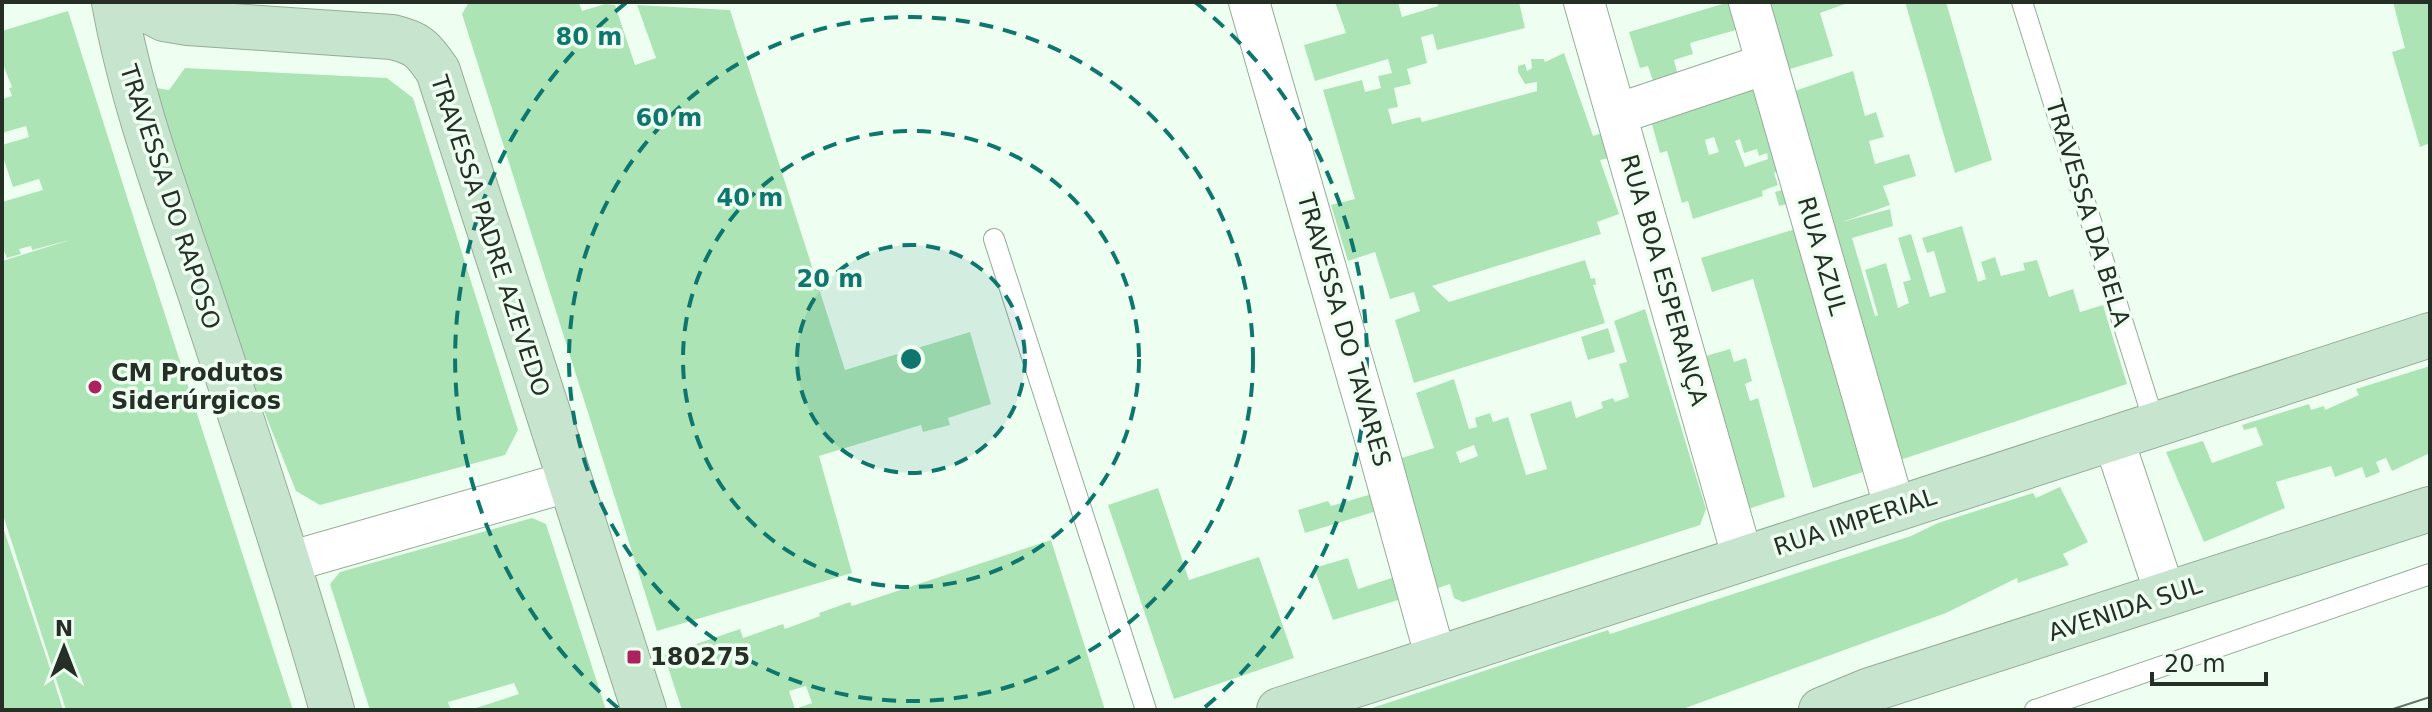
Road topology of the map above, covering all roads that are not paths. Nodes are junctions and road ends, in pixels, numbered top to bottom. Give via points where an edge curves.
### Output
1 (114, 2) edge
2 (132, 2) edge
3 (1249, 2) edge
4 (1584, 2) edge
5 (1749, 2) edge
6 (2022, 2) edge
7 (1766, 64) junction
8 (1617, 114) junction
9 (994, 239) dead end
10 (2430, 335) edge
11 (2155, 425) junction
12 (2113, 438) junction
13 (571, 481) junction
14 (1895, 509) junction
15 (2430, 509) edge
16 (1743, 559) junction
17 (289, 562) junction
18 (2430, 574) edge
19 (2166, 596) junction
20 (1436, 659) junction
21 (332, 710) edge
22 (644, 710) edge
23 (1146, 710) edge
24 (1279, 710) edge
25 (1821, 710) edge
26 (2035, 710) edge

1 - 17 main road, TRAVESSA DO RAPOSO via 146,132
2 - 13 main road, TRAVESSA PADRE AZEVEDO via 164,19 188,23 392,37 422,48 438,71
3 - 20 street, TRAVESSA DO TAVARES
4 - 8 street, RUA BOA ESPERANÇA
5 - 7 street, RUA AZUL
6 - 11 lane, TRAVESSA DA BELA
7 - 8 street
7 - 14 street, RUA AZUL
8 - 16 street, RUA BOA ESPERANÇA
9 - 23 lane
10 - 11 main road, RUA IMPERIAL
11 - 12 main road, RUA IMPERIAL
12 - 14 main road, RUA IMPERIAL
12 - 19 street
13 - 17 street
13 - 22 main road, TRAVESSA PADRE AZEVEDO
14 - 16 main road, RUA IMPERIAL
15 - 19 main road, AVENIDA SUL
16 - 20 main road, RUA IMPERIAL
17 - 21 main road, TRAVESSA DO RAPOSO
18 - 26 lane
19 - 25 main road, AVENIDA SUL
20 - 24 main road, RUA IMPERIAL

